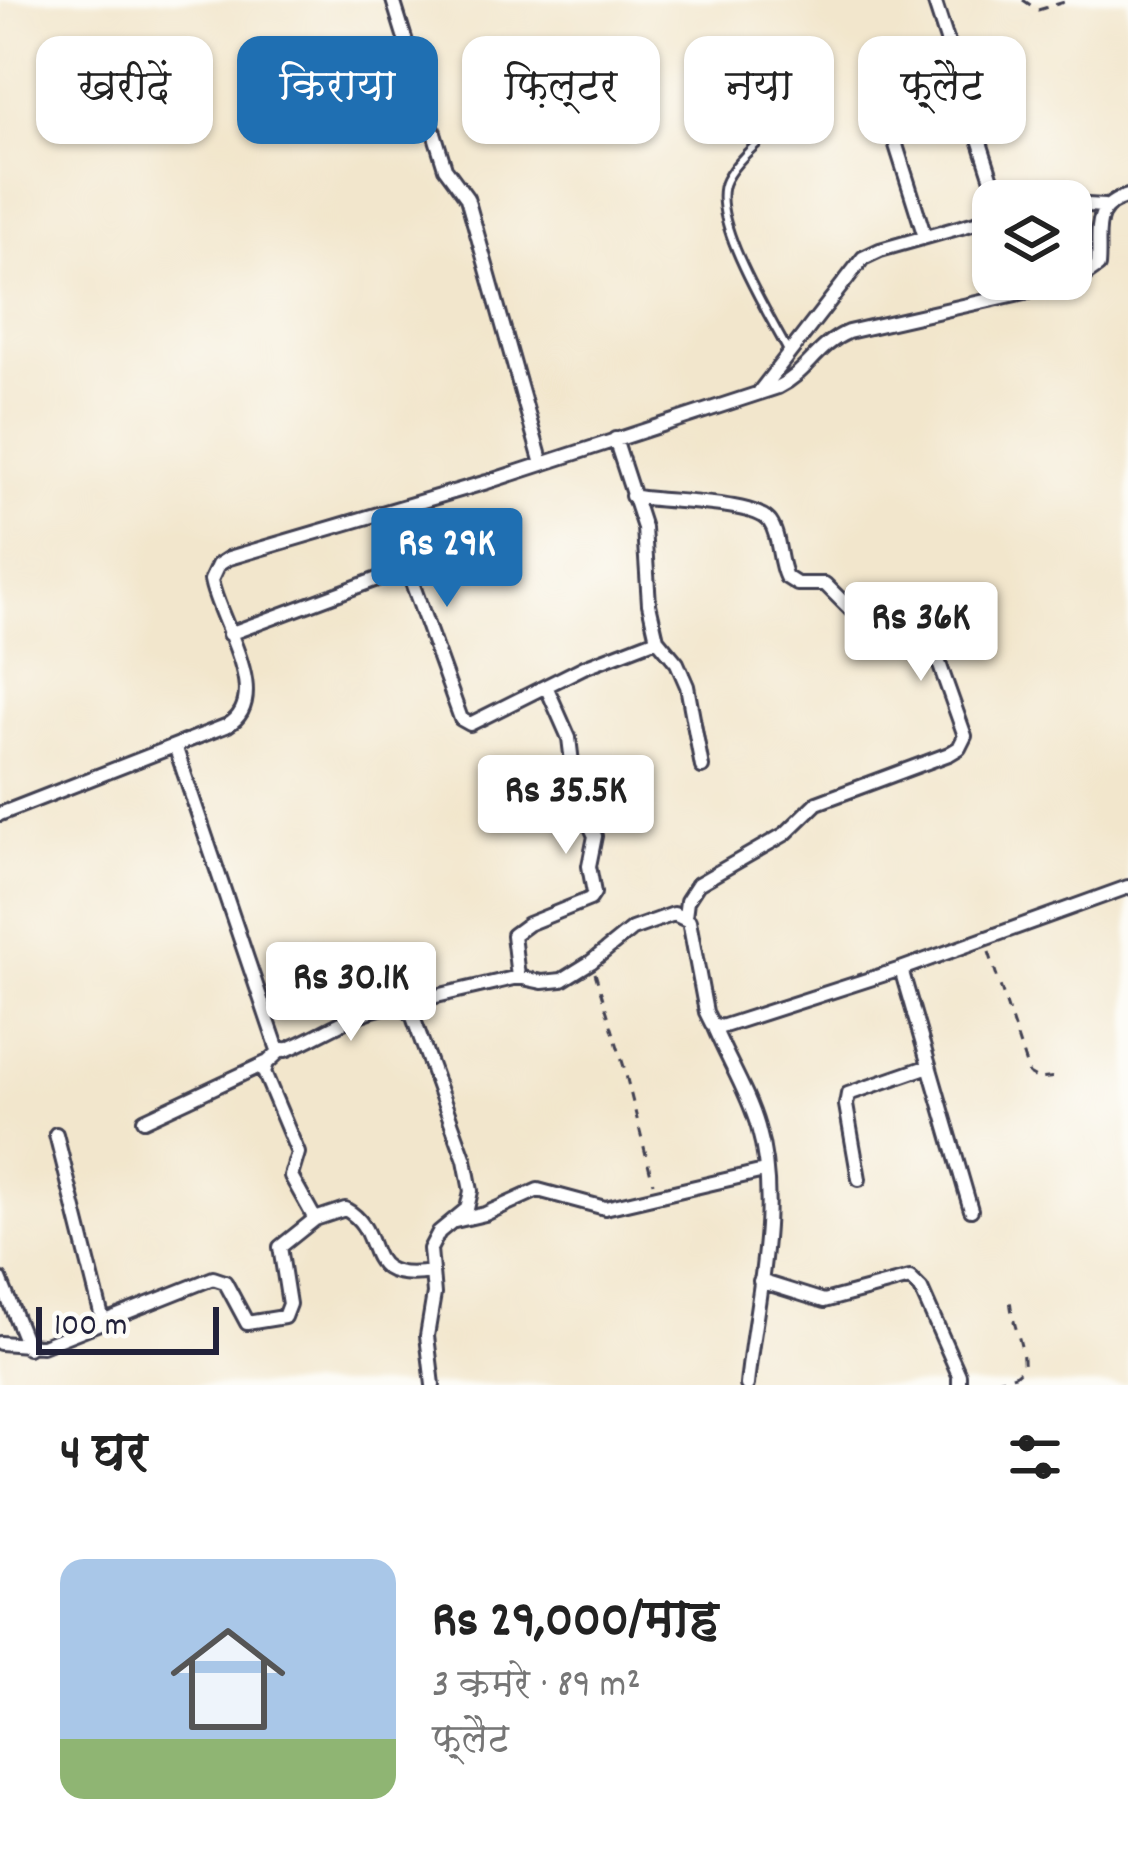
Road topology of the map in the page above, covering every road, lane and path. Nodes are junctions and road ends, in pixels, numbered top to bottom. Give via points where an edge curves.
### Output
1 (393, 0) edge
2 (934, 0) edge
3 (1023, 0) edge
4 (1071, 0) edge
5 (759, 144) edge
6 (896, 144) edge
7 (992, 180) edge
8 (1128, 196) edge
9 (1092, 205) edge
10 (1104, 206) junction
11 (972, 224) edge
12 (925, 237) junction
13 (789, 353) junction
14 (760, 392) junction
15 (615, 439) junction
16 (542, 464) junction
17 (632, 496) junction
18 (229, 634) junction
19 (657, 639) junction
20 (546, 686) junction
21 (175, 746) junction
22 (701, 767) dead end
23 (0, 814) edge
24 (1128, 887) edge
25 (685, 917) junction
26 (985, 939) junction
27 (592, 962) junction
28 (901, 969) junction
29 (518, 977) junction
30 (402, 1004) junction
31 (712, 1024) junction
32 (281, 1050) junction
33 (267, 1063) junction
34 (929, 1066) junction
35 (1056, 1077) dead end
36 (144, 1120) dead end
37 (56, 1134) dead end
38 (764, 1171) junction
39 (859, 1179) dead end
40 (656, 1196) junction
41 (970, 1210) dead end
42 (316, 1219) junction
43 (453, 1222) junction
44 (432, 1272) junction
45 (0, 1279) edge
46 (760, 1281) junction
47 (1010, 1294) dead end
48 (104, 1321) junction
49 (0, 1343) edge
50 (28, 1348) junction
51 (433, 1385) edge
52 (748, 1385) edge
53 (959, 1385) edge
54 (977, 1385) edge

1 - 16 street via 448,175 467,198
2 - 7 street
3 - 4 path via 1038,10
5 - 13 lane via 722,193 734,242
6 - 12 street
8 - 10 street
9 - 10 street
10 - 14 street via 1091,274 848,332 818,349 800,375
11 - 12 street
12 - 13 street via 863,258
13 - 14 street
14 - 15 street
15 - 16 street
15 - 17 street
16 - 18 street via 230,558 211,580
17 - 19 street via 644,528
17 - 25 street via 764,516 786,577 825,584 856,615 914,603 965,736 949,754 817,803 785,834 698,884
18 - 20 street via 404,569 465,723
18 - 21 street via 248,690 243,712
19 - 20 street
19 - 22 street via 687,686
20 - 29 street via 595,836 594,893 513,935
21 - 23 street
21 - 32 street
24 - 26 street
25 - 27 street via 632,929
25 - 31 street
26 - 28 street
26 - 35 path via 1030,1074
27 - 29 street via 555,982
27 - 40 path
28 - 31 street via 721,1028
28 - 34 street
29 - 30 street
30 - 32 street via 356,1015
30 - 43 street via 470,1176 471,1200
31 - 38 street via 757,1123
32 - 33 street
33 - 36 street
33 - 42 street via 298,1153 291,1176
34 - 39 street via 848,1094
34 - 41 street
37 - 48 street
38 - 40 street
38 - 46 street
40 - 43 street via 605,1208 538,1190
42 - 44 street via 352,1212 391,1272
42 - 48 street via 280,1247 284,1317 247,1323 225,1282 212,1278
43 - 44 street via 432,1241
44 - 51 street
45 - 50 street
46 - 52 street
46 - 53 street via 824,1301 910,1278 922,1289
47 - 54 path via 1023,1367
48 - 50 street
49 - 50 street

